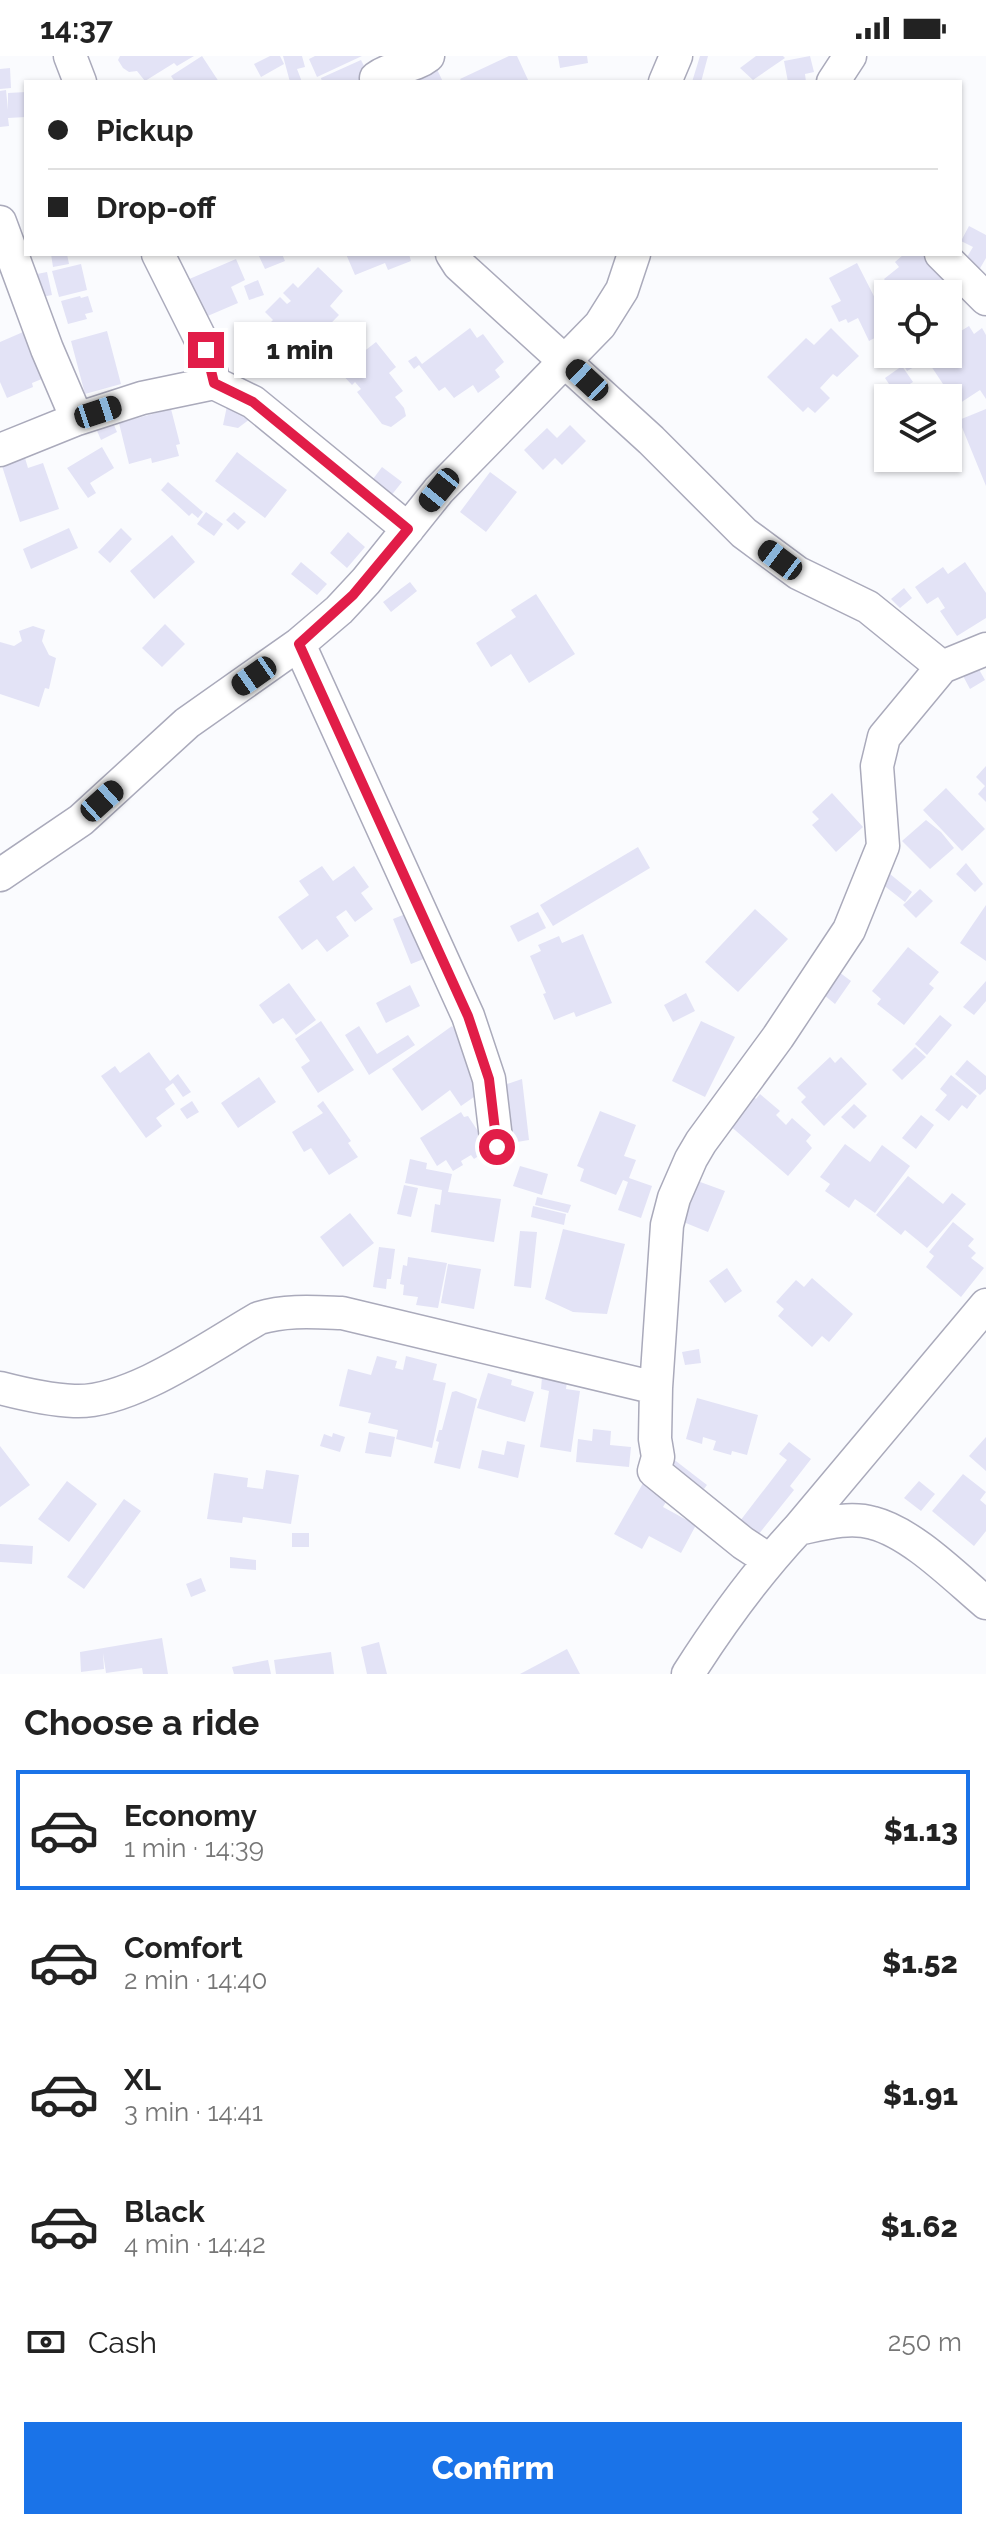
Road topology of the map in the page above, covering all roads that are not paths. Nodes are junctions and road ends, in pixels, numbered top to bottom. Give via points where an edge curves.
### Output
1 (70, 56) edge
2 (428, 56) edge
3 (676, 56) edge
4 (850, 56) edge
5 (79, 80) edge
6 (376, 80) edge
7 (666, 80) edge
8 (834, 80) edge
9 (0, 222) edge
10 (159, 256) edge
11 (453, 256) edge
12 (633, 256) edge
13 (943, 256) edge
14 (986, 299) edge
15 (565, 360) junction
16 (214, 383) junction
17 (77, 419) junction
18 (0, 450) edge
19 (408, 529) junction
20 (299, 644) junction
21 (986, 649) edge
22 (942, 667) junction
23 (0, 875) edge
24 (497, 1147) dead end
25 (986, 1305) edge
26 (0, 1388) edge
27 (656, 1388) junction
28 (798, 1529) junction
29 (769, 1560) junction
30 (986, 1603) edge
31 (688, 1674) edge

1 - 5 street
2 - 6 street via 386,71
3 - 7 street
4 - 8 street
9 - 17 street
10 - 16 street via 206,350
11 - 15 street
12 - 15 street via 622,290 600,325
13 - 14 street
15 - 19 street
15 - 22 street via 744,533 798,573 868,607
16 - 17 street
16 - 19 street via 253,402
17 - 18 street
19 - 20 street via 357,591
20 - 23 street via 187,723 81,820
20 - 24 street via 468,1016 489,1079
21 - 22 street
22 - 27 street via 884,737 877,766 883,846 849,930 701,1142 674,1198 667,1225
25 - 28 street
26 - 27 street via 75,1401 99,1399 136,1388 259,1318 302,1312 342,1313
27 - 29 street via 654,1471
28 - 29 street
28 - 30 street via 846,1520 873,1523 921,1549
29 - 31 street

